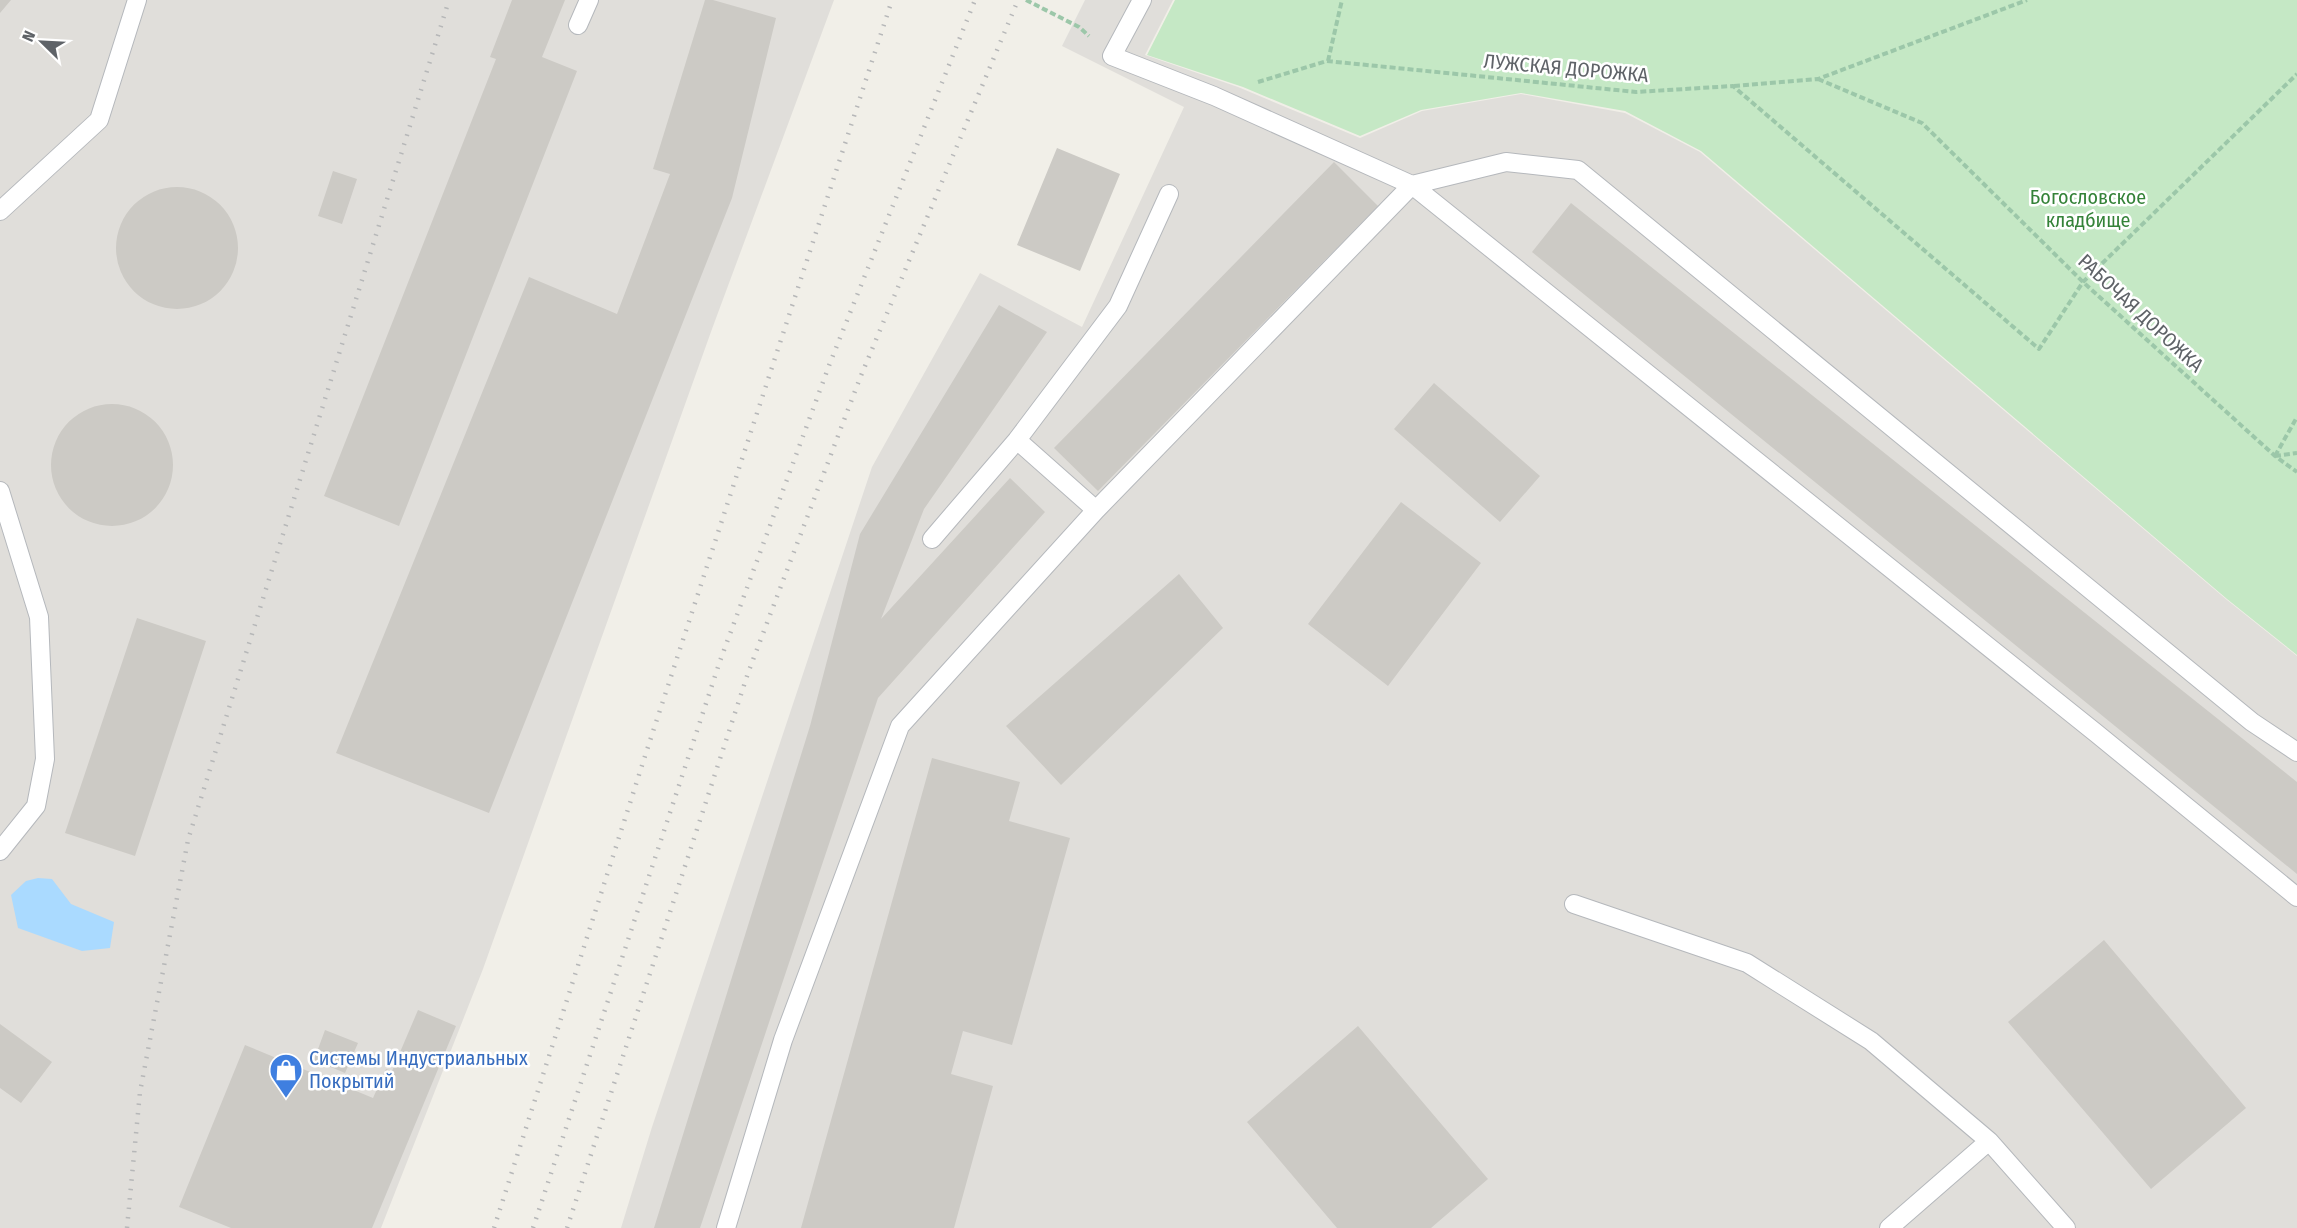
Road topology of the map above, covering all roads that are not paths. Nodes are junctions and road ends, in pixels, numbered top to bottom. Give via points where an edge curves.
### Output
1 (137, 0) edge
2 (589, 0) edge
3 (1142, 0) edge
4 (578, 25) dead end
5 (1412, 185) junction
6 (1169, 194) dead end
7 (0, 211) edge
8 (1017, 440) junction
9 (0, 491) edge
10 (1096, 510) junction
11 (932, 539) dead end
12 (2297, 752) edge
13 (0, 851) edge
14 (2297, 897) edge
15 (1574, 904) dead end
16 (1989, 1141) junction
17 (726, 1228) edge
18 (1889, 1228) edge
19 (2066, 1228) edge

1 - 7 lane via 99,120
2 - 4 lane
3 - 5 lane via 1112,56 1214,96
5 - 10 lane
5 - 12 lane via 1506,162 1578,170 2252,722
5 - 14 lane
6 - 8 lane via 1118,306
8 - 10 lane
8 - 11 lane
9 - 13 lane via 39,617 45,759 36,806
10 - 17 lane via 900,726 783,1040
15 - 16 lane via 1747,963 1871,1041
16 - 18 lane
16 - 19 lane

